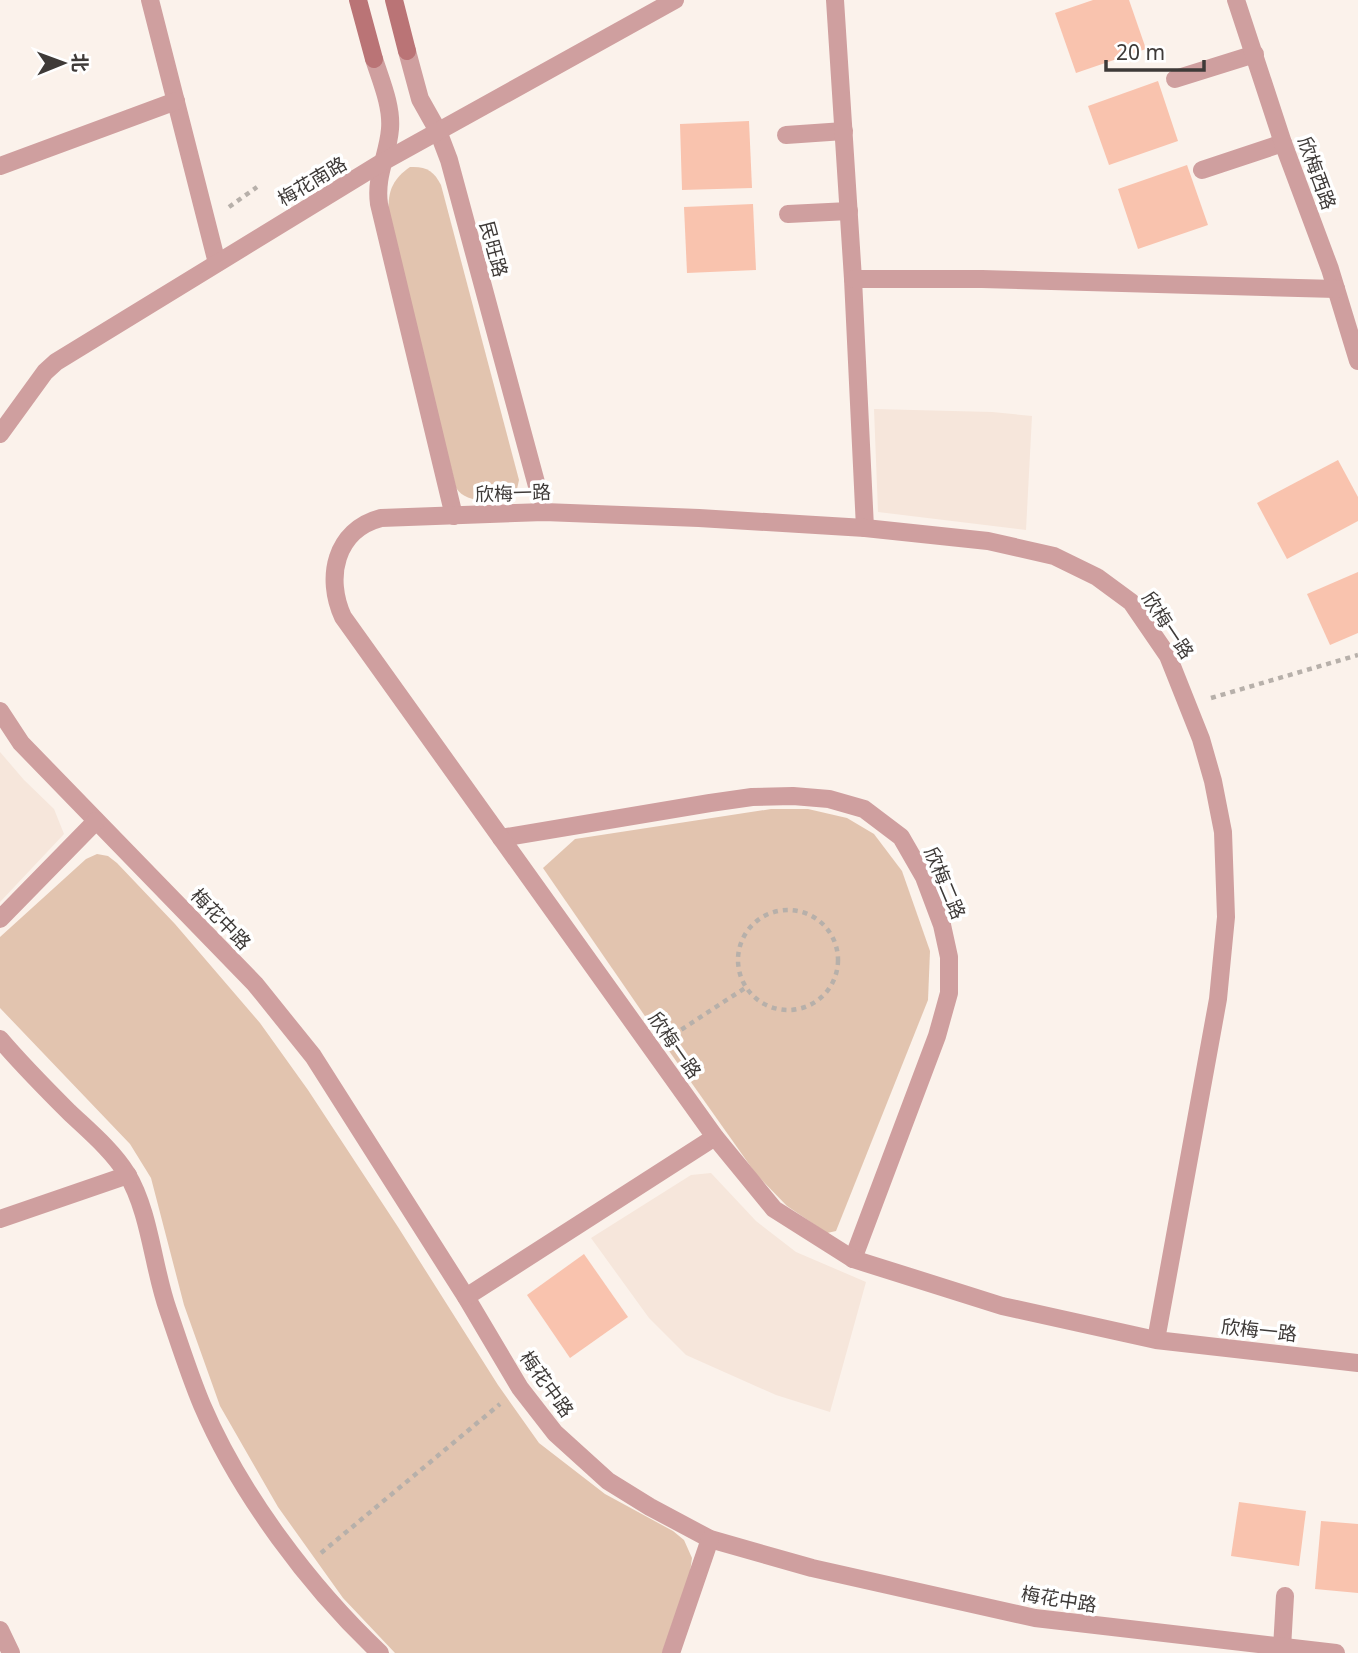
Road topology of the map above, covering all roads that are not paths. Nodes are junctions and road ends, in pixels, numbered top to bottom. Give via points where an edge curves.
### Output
1 (150, 0) edge
2 (358, 0) edge
3 (394, 0) edge
4 (675, 0) edge
5 (835, 0) edge
6 (1236, 0) edge
7 (407, 51) joint
8 (1255, 54) junction
9 (374, 60) joint
10 (1175, 79) dead end
11 (176, 101) junction
12 (438, 131) junction
13 (844, 131) junction
14 (786, 135) dead end
15 (1283, 144) junction
16 (382, 163) junction
17 (0, 166) edge
18 (1202, 170) dead end
19 (849, 211) junction
20 (788, 214) dead end
21 (217, 263) junction
22 (853, 279) junction
23 (1336, 289) junction
24 (1358, 361) edge
25 (0, 434) edge
26 (544, 512) junction
27 (454, 516) junction
28 (865, 528) junction
29 (0, 711) edge
30 (96, 821) junction
31 (501, 838) junction
32 (0, 919) edge
33 (0, 1039) edge
34 (715, 1137) junction
35 (128, 1175) junction
36 (0, 1219) edge
37 (853, 1259) junction
38 (466, 1297) junction
39 (1156, 1340) junction
40 (1358, 1363) edge
41 (710, 1539) junction
42 (1285, 1596) dead end
43 (0, 1630) edge
44 (1282, 1648) junction
45 (11, 1653) edge
46 (380, 1653) edge
47 (671, 1653) edge
48 (1336, 1653) edge

1 - 11 street
2 - 9 main road
3 - 7 main road, 民旺路
4 - 12 street, 梅花南路
5 - 13 street
6 - 8 street, 欣梅西路
7 - 12 street, 民旺路 via 420,99
8 - 10 street
8 - 15 street, 欣梅西路
9 - 16 street via 391,125
11 - 17 street
11 - 21 street
12 - 16 street, 梅花南路
12 - 26 street, 民旺路
13 - 14 street
13 - 19 street
15 - 18 street
15 - 23 street, 欣梅西路
16 - 21 street, 梅花南路
16 - 27 street via 377,180 379,204
19 - 20 street
19 - 22 street
21 - 25 street, 梅花南路 via 56,362
22 - 23 street
22 - 28 street
23 - 24 street, 欣梅西路
26 - 27 street, 欣梅一路
26 - 28 street, 欣梅一路
27 - 31 street, 欣梅一路 via 368,521 342,546 335,561 334,592 344,617
28 - 39 street, 欣梅一路 via 988,541 1054,556 1097,577 1131,602 1168,656 1189,704 1223,832 1226,917 1204,1086
29 - 30 street, 梅花中路 via 21,743
30 - 32 street
30 - 38 street, 梅花中路 via 255,984 313,1056
31 - 34 street, 欣梅一路
31 - 37 street, 欣梅二路 via 720,801 793,796 829,799 864,809 901,837 924,877 942,925 949,957 948,993 937,1036
33 - 35 street
34 - 37 street, 欣梅一路 via 774,1209
34 - 38 street
35 - 36 street
35 - 46 street via 202,1406 264,1516 302,1568
37 - 39 street, 欣梅一路 via 1002,1306
38 - 41 street, 梅花中路 via 520,1388 555,1433 608,1481
39 - 40 street, 欣梅一路
41 - 44 street, 梅花中路 via 812,1568 1035,1618
41 - 47 street
42 - 44 street
43 - 45 street
44 - 48 street, 梅花中路

